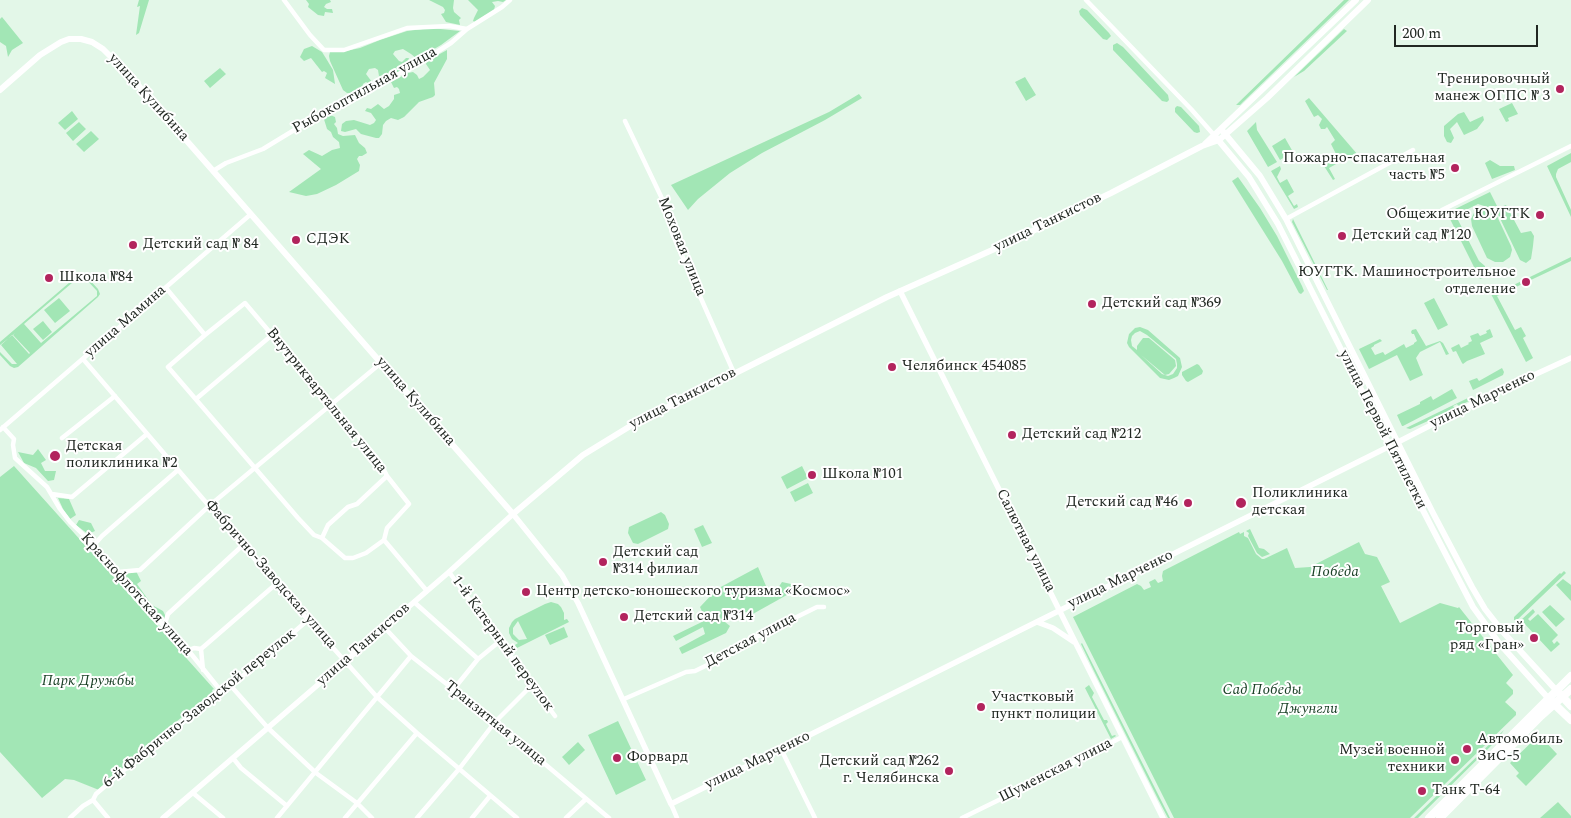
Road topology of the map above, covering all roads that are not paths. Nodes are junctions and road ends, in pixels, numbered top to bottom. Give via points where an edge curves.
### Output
1 (284, 0) edge
2 (510, 0) edge
3 (1086, 0) edge
4 (1356, 0) edge
5 (1368, 0) edge
6 (467, 29) junction
7 (0, 90) edge
8 (625, 121) dead end
9 (1209, 128) junction
10 (1221, 129) junction
11 (1226, 134) junction
12 (1217, 137) junction
13 (1571, 146) edge
14 (1413, 150) dead end
15 (213, 171) junction
16 (1442, 210) dead end
17 (251, 214) junction
18 (1286, 219) junction
19 (166, 288) junction
20 (900, 291) junction
21 (205, 335) junction
22 (272, 335) junction
23 (1571, 358) edge
24 (83, 359) junction
25 (380, 363) junction
26 (734, 373) junction
27 (115, 396) junction
28 (196, 399) junction
29 (330, 404) junction
30 (2, 429) edge
31 (147, 434) junction
32 (62, 438) dead end
33 (1398, 442) junction
34 (1390, 446) junction
35 (256, 468) junction
36 (178, 470) junction
37 (387, 476) junction
38 (52, 494) junction
39 (209, 506) junction
40 (513, 514) junction
41 (322, 538) junction
42 (384, 540) junction
43 (94, 545) junction
44 (243, 545) junction
45 (118, 572) junction
46 (449, 572) junction
47 (276, 584) junction
48 (427, 591) junction
49 (414, 602) junction
50 (824, 607) dead end
51 (1060, 610) junction
52 (308, 620) junction
53 (1037, 622) junction
54 (164, 626) junction
55 (384, 627) junction
56 (500, 641) junction
57 (1076, 644) junction
58 (201, 649) junction
59 (188, 650) junction
60 (412, 656) junction
61 (478, 659) junction
62 (345, 661) junction
63 (203, 670) junction
64 (1571, 676) edge
65 (532, 685) junction
66 (232, 686) junction
67 (1571, 689) edge
68 (453, 690) junction
69 (1556, 690) junction
70 (221, 691) junction
71 (377, 697) junction
72 (1562, 697) junction
73 (1548, 698) junction
74 (624, 699) junction
75 (1554, 704) junction
76 (1571, 706) edge
77 (554, 716) dead end
78 (1571, 720) edge
79 (495, 722) junction
80 (268, 728) junction
81 (417, 733) junction
82 (1122, 737) junction
83 (781, 749) junction
84 (233, 758) junction
85 (459, 769) junction
86 (316, 772) junction
87 (193, 793) junction
88 (490, 796) junction
89 (586, 799) junction
90 (93, 800) junction
91 (356, 804) junction
92 (671, 804) junction
93 (287, 806) junction
94 (70, 818) edge
95 (108, 818) edge
96 (163, 818) edge
97 (223, 818) edge
98 (277, 818) edge
99 (344, 818) edge
100 (372, 818) edge
101 (417, 818) edge
102 (472, 818) edge
103 (517, 818) edge
104 (566, 818) edge
105 (609, 818) edge
106 (678, 818) edge
107 (815, 818) edge
108 (962, 818) edge
109 (1163, 818) edge
110 (1429, 818) edge
111 (1440, 818) edge

1 - 6 street via 324,50 344,50 407,28 449,26
2 - 6 street, Рыбокоптильная улица
3 - 9 street, улица Первой Пятилетки
4 - 10 main road, улица Танкистов
5 - 11 main road, улица Танкистов
6 - 15 street, Рыбокоптильная улица via 413,67 342,101 263,149
7 - 15 main road, улица Кулибина via 52,47 68,39 92,42 116,60
8 - 26 street, Моховая улица via 667,209 672,233
9 - 10 street
9 - 12 street, улица Первой Пятилетки
10 - 11 main road, улица Первой Пятилетки
10 - 12 main road, улица Танкистов
11 - 12 main road, улица Танкистов
11 - 18 main road, улица Первой Пятилетки via 1260,176
12 - 20 main road, улица Танкистов via 1008,243
12 - 34 main road, улица Первой Пятилетки via 1249,178 1278,224
13 - 16 street
14 - 18 street
15 - 17 main road, улица Кулибина
17 - 19 street, улица Мамина
17 - 25 main road, улица Кулибина
18 - 33 main road, улица Первой Пятилетки
19 - 21 street
19 - 24 street, улица Мамина
20 - 26 main road, улица Танкистов
20 - 51 street, Салютная улица
21 - 22 street, Внутриквартальная улица via 245,303
21 - 28 street, Внутриквартальная улица via 168,367
22 - 28 street
22 - 29 street, Внутриквартальная улица
23 - 33 street, улица Марченко
24 - 27 street, Фабрично-Заводская улица
24 - 30 street, улица Мамина
25 - 29 street
25 - 40 main road, улица Кулибина
26 - 40 main road, улица Танкистов via 595,446
27 - 31 street, Фабрично-Заводская улица
27 - 32 street
28 - 35 street, Внутриквартальная улица
29 - 35 street
29 - 37 street, Внутриквартальная улица via 380,462
30 - 38 street, Краснофлотская улица via 14,439 15,458
31 - 36 street, Фабрично-Заводская улица
31 - 38 street via 72,497
33 - 34 main road, улица Марченко
33 - 69 main road, улица Первой Пятилетки via 1485,609
34 - 51 street, улица Марченко
34 - 73 main road, улица Первой Пятилетки via 1473,607 1499,643
35 - 39 street
35 - 41 street, Внутриквартальная улица via 314,535
36 - 39 street, Фабрично-Заводская улица
36 - 43 street
37 - 41 street via 328,525
37 - 42 street, Внутриквартальная улица via 409,504 387,528
38 - 43 street, Краснофлотская улица via 70,522
39 - 44 street, Фабрично-Заводская улица
39 - 45 street via 140,570
40 - 46 street, улица Танкистов
40 - 74 street, улица Кулибина via 562,575
41 - 42 street, Внутриквартальная улица via 345,558 366,553
42 - 48 street
43 - 45 street, Краснофлотская улица via 110,567
44 - 47 street, Фабрично-Заводская улица
44 - 54 street via 168,614
45 - 54 street, Краснофлотская улица via 139,602
46 - 48 street, улица Танкистов
46 - 56 street, 1-й Катерный переулок
47 - 52 street, Фабрично-Заводская улица
47 - 58 street
48 - 49 street, улица Танкистов
49 - 55 street, улица Танкистов
49 - 61 street
50 - 74 street, Детская улица via 744,643 734,652 695,671
51 - 53 street, улица Марченко
51 - 57 street, Салютная улица
52 - 62 street, Фабрично-Заводская улица
52 - 66 street, 6-й Фабрично-Заводской переулок
53 - 57 street via 1053,628
53 - 83 street, улица Марченко
54 - 59 street, Краснофлотская улица
55 - 60 street, Транзитная улица
55 - 62 street, улица Танкистов
56 - 61 street
56 - 65 street, 1-й Катерный переулок
57 - 82 street, Салютная улица
58 - 59 street
58 - 63 street
59 - 63 street, Краснофлотская улица
60 - 68 street, Транзитная улица
60 - 71 street
61 - 68 street
62 - 71 street, Фабрично-Заводская улица
62 - 80 street, улица Танкистов
63 - 70 street, Краснофлотская улица
64 - 69 main road
65 - 77 street, 1-й Катерный переулок
65 - 79 street
66 - 70 street, 6-й Фабрично-Заводской переулок
66 - 80 street
67 - 72 main road
68 - 79 street, Транзитная улица
69 - 72 main road, улица Первой Пятилетки
69 - 73 main road
70 - 90 street, 6-й Фабрично-Заводской переулок via 128,766
71 - 81 street, Фабрично-Заводская улица
71 - 86 street
72 - 75 main road
72 - 76 main road, улица Первой Пятилетки
73 - 75 main road, улица Первой Пятилетки
73 - 110 main road
74 - 92 street, улица Кулибина
75 - 78 main road, улица Первой Пятилетки
75 - 111 main road
79 - 85 street
79 - 89 street, Транзитная улица
80 - 84 street, улица Танкистов
80 - 86 street
81 - 85 street, Фабрично-Заводская улица
81 - 91 street
82 - 108 street, Шуменская улица
82 - 109 street, Салютная улица
83 - 92 street, улица Марченко
83 - 107 street
84 - 87 street, улица Танкистов
84 - 93 street
85 - 88 street, Фабрично-Заводская улица
85 - 101 street
86 - 91 street
86 - 93 street
87 - 96 street, улица Танкистов
87 - 97 street
88 - 102 street
88 - 103 street, Фабрично-Заводская улица
89 - 104 street
89 - 105 street, Транзитная улица
90 - 94 street, 6-й Фабрично-Заводской переулок
90 - 95 street
91 - 99 street
91 - 100 street
92 - 106 street, улица Кулибина
93 - 98 street

